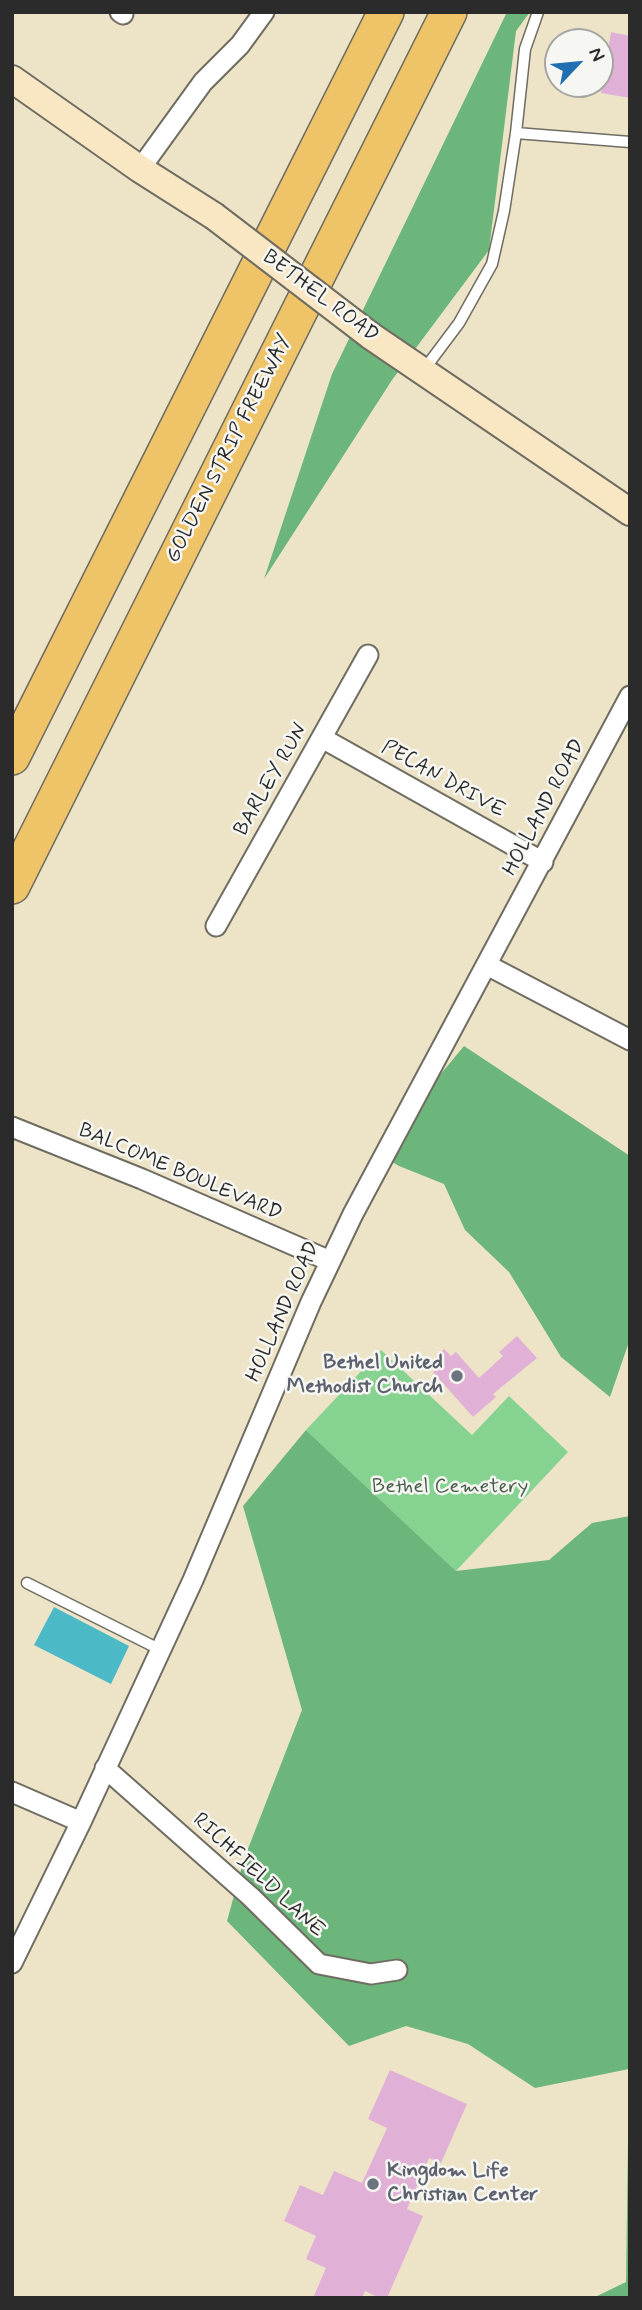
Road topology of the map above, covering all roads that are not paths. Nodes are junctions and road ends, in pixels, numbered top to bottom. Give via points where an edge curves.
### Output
1 (264, 12) edge
2 (386, 12) edge
3 (449, 12) edge
4 (538, 12) edge
5 (12, 79) edge
6 (516, 133) junction
7 (630, 142) edge
8 (140, 169) junction
9 (423, 372) junction
10 (630, 512) edge
11 (368, 656) dead end
12 (630, 696) edge
13 (322, 738) junction
14 (12, 757) edge
15 (543, 862) junction
16 (12, 886) edge
17 (216, 926) dead end
18 (487, 965) junction
19 (630, 1040) edge
20 (12, 1127) edge
21 (330, 1261) junction
22 (27, 1583) dead end
23 (159, 1649) junction
24 (105, 1768) junction
25 (12, 1792) edge
26 (81, 1822) junction
27 (12, 1963) edge
28 (397, 1970) dead end

1 - 8 street via 240,45 203,82
2 - 14 highway
3 - 16 highway, GOLDEN STRIP FREEWAY
4 - 6 lane via 526,49
5 - 8 street, BETHEL ROAD
6 - 7 lane
6 - 9 lane via 492,264 459,323
8 - 9 street, BETHEL ROAD, bridge via 214,216
9 - 10 street, BETHEL ROAD
11 - 13 street, BARLEY RUN
12 - 15 street, HOLLAND ROAD
13 - 15 street, PECAN DRIVE
13 - 17 street, BARLEY RUN
15 - 18 street, HOLLAND ROAD
18 - 19 street
18 - 21 street, HOLLAND ROAD
20 - 21 street, BALCOME BOULEVARD
21 - 23 street, HOLLAND ROAD
22 - 23 lane
23 - 24 street, HOLLAND ROAD
24 - 26 street, HOLLAND ROAD
24 - 28 street, RICHFIELD LANE via 319,1964 371,1974
25 - 26 street
26 - 27 street, HOLLAND ROAD

